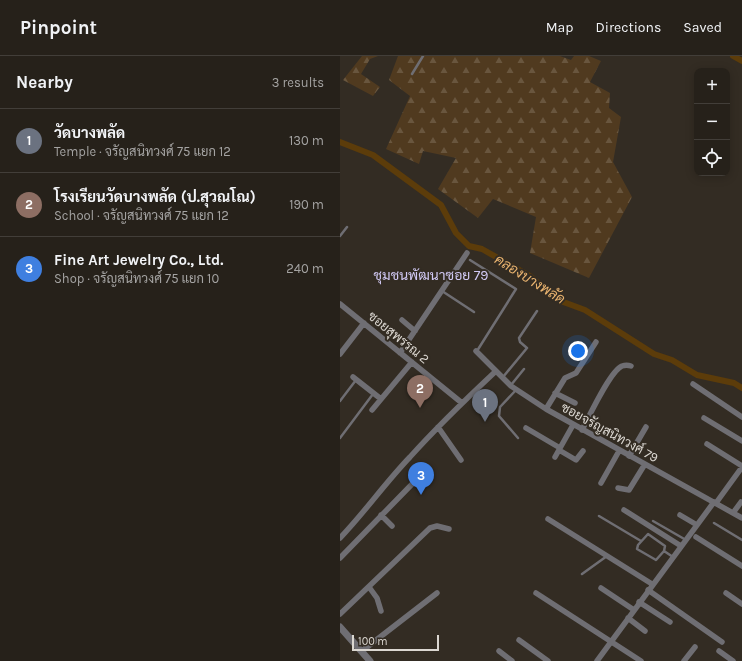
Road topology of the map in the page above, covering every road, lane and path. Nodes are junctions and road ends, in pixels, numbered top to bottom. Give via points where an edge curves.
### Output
1 (423, 56) edge
2 (412, 74) dead end
3 (346, 227) dead end
4 (340, 236) edge
5 (467, 253) dead end
6 (470, 260) dead end
7 (442, 291) junction
8 (340, 304) edge
9 (537, 311) dead end
10 (474, 312) dead end
11 (402, 320) dead end
12 (364, 323) junction
13 (415, 330) junction
14 (596, 342) dead end
15 (476, 352) joint
16 (400, 353) junction
17 (340, 354) edge
18 (412, 362) junction
19 (631, 366) dead end
20 (524, 368) dead end
21 (496, 371) junction
22 (503, 378) junction
23 (355, 379) joint
24 (693, 384) dead end
25 (511, 386) junction
26 (516, 390) junction
27 (555, 392) junction
28 (373, 393) junction
29 (381, 400) junction
30 (340, 401) edge
31 (462, 403) junction
32 (575, 403) dead end
33 (546, 408) junction
34 (372, 410) dead end
35 (742, 417) edge
36 (704, 418) dead end
37 (573, 425) junction
38 (438, 427) junction
39 (646, 427) dead end
40 (526, 428) dead end
41 (582, 430) junction
42 (340, 438) edge
43 (518, 438) dead end
44 (742, 441) edge
45 (707, 444) dead end
46 (559, 449) junction
47 (583, 451) dead end
48 (619, 451) junction
49 (629, 456) junction
50 (555, 457) dead end
51 (461, 460) dead end
52 (645, 464) junction
53 (742, 467) edge
54 (417, 479) dead end
55 (601, 483) dead end
56 (618, 488) dead end
57 (715, 502) junction
58 (741, 502) dead end
59 (624, 510) dead end
60 (733, 513) junction
61 (381, 515) junction
62 (680, 515) dead end
63 (599, 516) dead end
64 (742, 518) edge
65 (548, 519) dead end
66 (653, 521) dead end
67 (714, 523) dead end
68 (697, 525) junction
69 (392, 526) dead end
70 (449, 529) dead end
71 (742, 534) edge
72 (696, 537) dead end
73 (340, 538) edge
74 (741, 539) edge
75 (686, 540) junction
76 (641, 541) junction
77 (681, 546) junction
78 (664, 551) junction
79 (607, 556) junction
80 (673, 557) junction
81 (340, 558) edge
82 (742, 566) edge
83 (582, 574) dead end
84 (652, 584) junction
85 (369, 587) junction
86 (601, 588) dead end
87 (648, 590) junction
88 (437, 593) dead end
89 (536, 593) dead end
90 (726, 593) dead end
91 (639, 602) junction
92 (742, 604) edge
93 (634, 610) junction
94 (381, 611) dead end
95 (340, 614) edge
96 (628, 618) junction
97 (670, 622) dead end
98 (340, 627) edge
99 (645, 631) dead end
100 (519, 640) dead end
101 (611, 642) junction
102 (722, 642) dead end
103 (695, 647) dead end
104 (362, 651) junction
105 (499, 651) dead end
106 (719, 651) dead end
107 (369, 660) edge
108 (512, 661) edge
109 (548, 661) edge
110 (597, 661) edge
111 (641, 661) edge
112 (684, 661) edge
113 (733, 661) edge

1 - 2 lane
3 - 4 lane
5 - 7 street
6 - 15 lane via 516,289
7 - 10 lane
7 - 13 street
8 - 12 street, ซอยสุพรรณ 2
9 - 22 lane via 519,338 527,348
11 - 13 street
12 - 16 street, ซอยสุพรรณ 2
12 - 17 street
13 - 16 street
14 - 27 street via 576,373 565,378
15 - 21 street, ซอยจรัญสนิทวงศ์ 79
16 - 18 street, ซอยสุพรรณ 2
18 - 29 street
18 - 31 street, ซอยสุพรรณ 2
19 - 41 street via 624,365 614,374
20 - 25 lane
21 - 22 street, ซอยจรัญสนิทวงศ์ 79
21 - 31 street
22 - 25 street, ซอยจรัญสนิทวงศ์ 79
23 - 28 street
23 - 30 lane
24 - 35 street
25 - 26 street, ซอยจรัญสนิทวงศ์ 79
26 - 33 street, ซอยจรัญสนิทวงศ์ 79
26 - 43 lane via 500,407 499,416
27 - 32 street
27 - 33 street
28 - 29 street
28 - 42 lane
29 - 34 street
31 - 38 street
33 - 37 street, ซอยจรัญสนิทวงศ์ 79
36 - 44 street
37 - 41 street, ซอยจรัญสนิทวงศ์ 79
37 - 46 street
38 - 51 street
38 - 73 street
39 - 49 street
40 - 46 street
41 - 48 street, ซอยจรัญสนิทวงศ์ 79
45 - 53 street
46 - 47 street via 576,460
46 - 50 street
48 - 49 street, ซอยจรัญสนิทวงศ์ 79
48 - 55 street
49 - 52 street, ซอยจรัญสนิทวงศ์ 79
52 - 56 street via 629,490
52 - 57 street, ซอยจรัญสนิทวงศ์ 79
53 - 57 street
54 - 61 street
57 - 60 street, ซอยจรัญสนิทวงศ์ 79
57 - 68 street
58 - 60 street
59 - 77 street
60 - 64 street, ซอยจรัญสนิทวงศ์ 79
61 - 69 street
61 - 81 street
62 - 68 street
63 - 76 lane
65 - 79 street
66 - 75 lane
67 - 74 lane
68 - 75 street
70 - 85 street via 437,526 430,528
71 - 74 lane
72 - 82 street
75 - 77 street
76 - 78 lane via 645,535 650,534 665,546
76 - 78 lane via 637,550 654,560
77 - 80 street
78 - 80 lane
79 - 83 lane
79 - 84 street
80 - 84 street
84 - 87 street
85 - 94 street via 377,598
85 - 95 street
86 - 93 street
87 - 91 street
87 - 102 street
88 - 104 street
89 - 101 street
90 - 92 street
91 - 93 street
91 - 97 street
93 - 96 street
96 - 99 street
96 - 101 street
98 - 104 street
100 - 109 street
101 - 110 street
101 - 111 street
103 - 112 street
104 - 107 street
105 - 108 street
106 - 113 street

